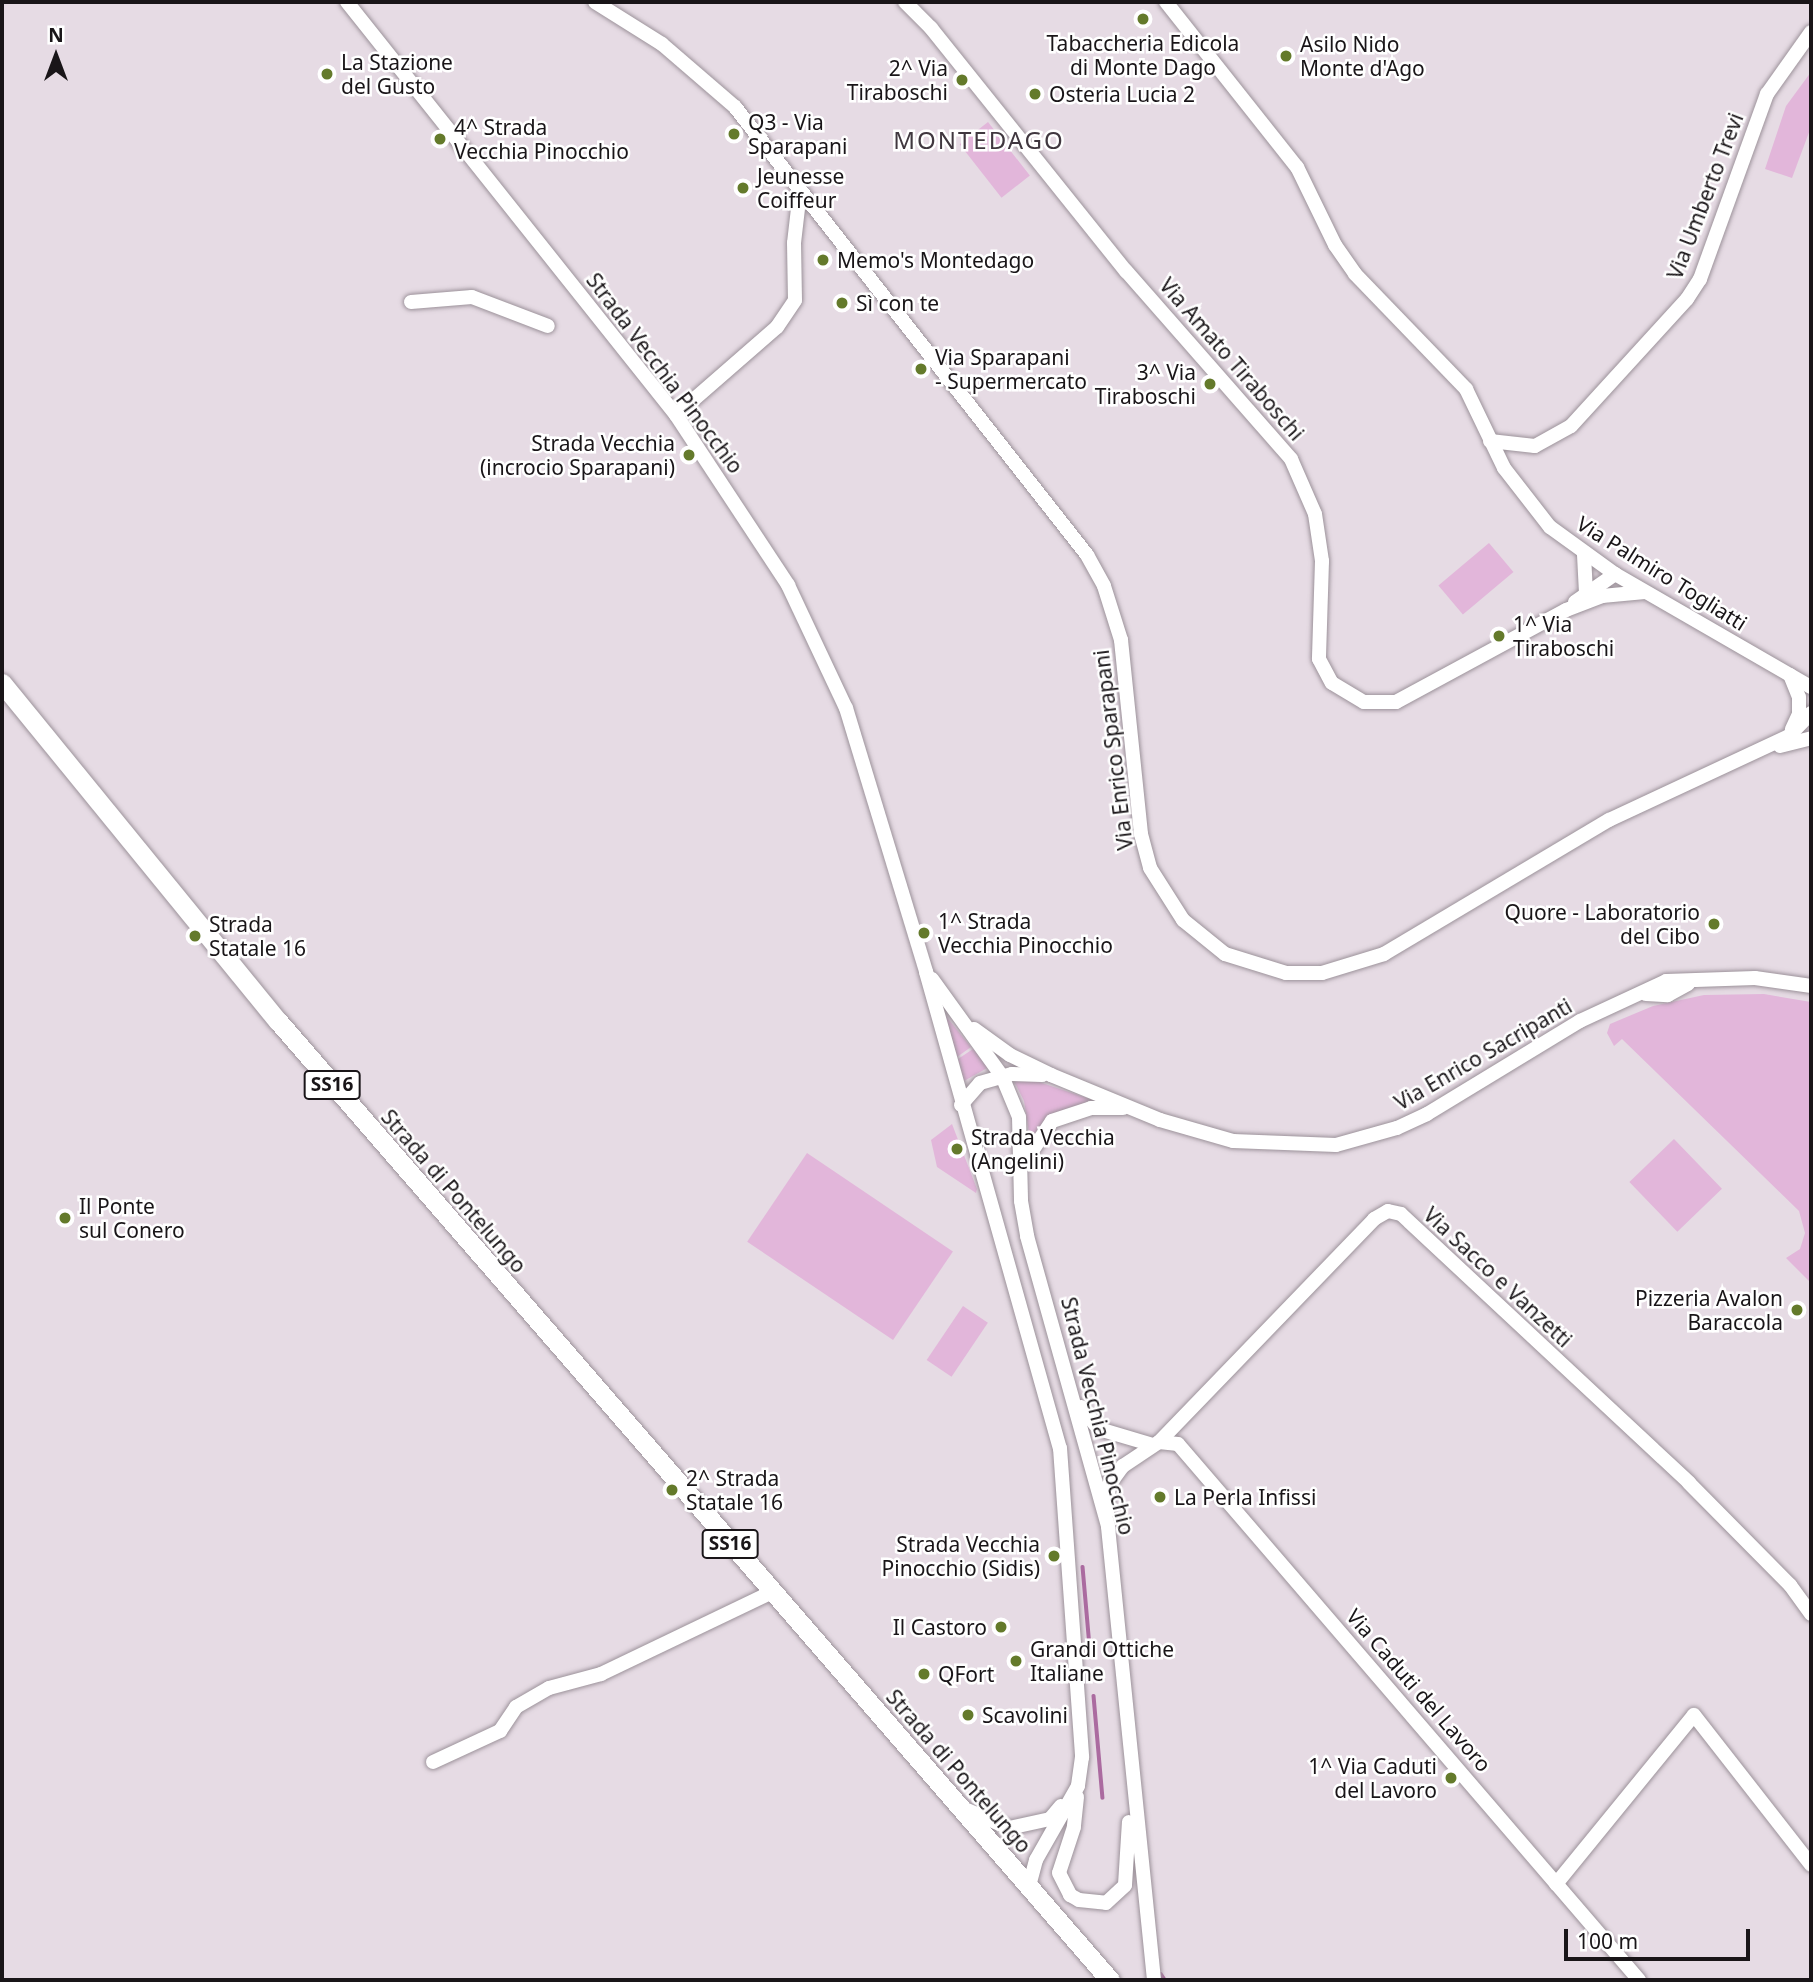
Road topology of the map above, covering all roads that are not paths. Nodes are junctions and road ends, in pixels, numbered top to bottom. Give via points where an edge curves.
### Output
1 (347, 2) edge
2 (595, 2) edge
3 (905, 2) edge
4 (1166, 2) edge
5 (1811, 32) edge
6 (800, 191) junction
7 (411, 302) dead end
8 (548, 326) dead end
9 (676, 415) junction
10 (1490, 441) junction
11 (1584, 555) junction
12 (1615, 574) junction
13 (1586, 592) junction
14 (1645, 592) junction
15 (1602, 596) junction
16 (1566, 610) junction
17 (1790, 675) junction
18 (2, 684) edge
19 (1811, 687) edge
20 (1811, 713) edge
21 (1789, 736) junction
22 (1811, 738) edge
23 (1762, 751) junction
24 (926, 972) junction
25 (1811, 986) edge
26 (964, 1022) junction
27 (1051, 1075) junction
28 (1002, 1076) junction
29 (961, 1105) junction
30 (1134, 1109) junction
31 (1021, 1166) junction
32 (1073, 1389) junction
33 (1156, 1444) junction
34 (1108, 1527) junction
35 (772, 1592) junction
36 (1811, 1614) edge
37 (433, 1762) dead end
38 (1077, 1786) junction
39 (1134, 1804) junction
40 (960, 1806) junction
41 (1811, 1865) edge
42 (1556, 1884) junction
43 (1029, 1886) junction
44 (1110, 1980) edge
45 (1154, 1980) edge
46 (1639, 1980) edge

1 - 9 street, Strada Vecchia Pinocchio
2 - 6 street, Via Enrico Sparapani via 704,76 770,148
3 - 16 street, Via Amato Tiraboschi via 931,28 1126,271 1291,459 1315,514 1322,561 1319,659 1332,683 1364,702 1396,702
4 - 10 street, Via Palmiro Togliatti via 1297,167 1335,245 1355,274 1466,389
5 - 10 street, Via Umberto Trevi via 1767,94 1700,279 1687,299 1571,426 1535,446
6 - 9 street via 794,243 795,300 777,327
6 - 23 street, Via Enrico Sparapani via 1092,565 1121,640 1141,834 1150,867 1182,920 1225,954 1286,973 1322,973 1354,966 1384,954 1609,820
7 - 8 street via 472,297
9 - 24 street, Strada Vecchia Pinocchio via 788,585 830,667 860,749
10 - 11 street, Via Palmiro Togliatti via 1528,502
11 - 12 street, Via Palmiro Togliatti
11 - 13 street
12 - 13 street, Via Amato Tiraboschi
12 - 14 street, Via Palmiro Togliatti
12 - 15 street
13 - 16 street, Via Amato Tiraboschi
14 - 15 street, Via Amato Tiraboschi
14 - 17 street, Via Palmiro Togliatti
15 - 16 street, Via Amato Tiraboschi
17 - 19 street, Via Palmiro Togliatti
17 - 21 street via 1799,697 1799,714
18 - 35 main road, Strada di Pontelungo / SS16 via 278,1021
20 - 21 street, Via Enrico Sparapani
21 - 23 street, Via Enrico Sparapani
22 - 23 street, Via Enrico Sparapani
24 - 26 street, Strada Vecchia Pinocchio
24 - 29 street, Strada Vecchia Pinocchio
25 - 30 street, Via Enrico Sacripanti via 1755,978 1688,984 1668,995 1646,994 1580,1021 1427,1114 1398,1128 1336,1145 1233,1141
26 - 27 street, Via Enrico Sacripanti via 1010,1055
26 - 28 street, Strada Vecchia Pinocchio
27 - 28 street, Via Enrico Sacripanti
27 - 30 street, Via Enrico Sacripanti
28 - 29 street via 973,1088
28 - 31 street, Strada Vecchia Pinocchio via 1019,1117
29 - 38 street, Strada Vecchia Pinocchio via 1044,1382 1059,1448 1079,1675 1082,1757
30 - 31 street, Via Enrico Sacripanti via 1091,1108 1052,1121
31 - 32 street, Strada Vecchia Pinocchio via 1027,1236
32 - 33 street via 1086,1417 1099,1429
32 - 34 street, Strada Vecchia Pinocchio
33 - 34 street, Via Sacco e Vanzetti via 1113,1477 1107,1495
33 - 36 street, Via Sacco e Vanzetti via 1374,1219 1388,1211 1401,1214 1689,1483 1790,1585
33 - 42 street, Via Caduti del Lavoro via 1178,1444
34 - 39 street, Strada Vecchia Pinocchio
35 - 37 street via 601,1674 550,1688 516,1707 500,1731
35 - 40 main road, Strada di Pontelungo / SS16
38 - 39 street via 1074,1827 1059,1873 1070,1895 1079,1900 1106,1903 1125,1885
38 - 40 street via 1050,1819 1029,1826 1009,1828
38 - 43 street, Strada Vecchia Pinocchio via 1036,1860
39 - 45 street, Strada Vecchia Pinocchio
40 - 43 main road, Strada di Pontelungo / SS16
41 - 42 street via 1694,1715
42 - 46 street, Via Caduti del Lavoro
43 - 44 main road, Strada di Pontelungo / SS16

